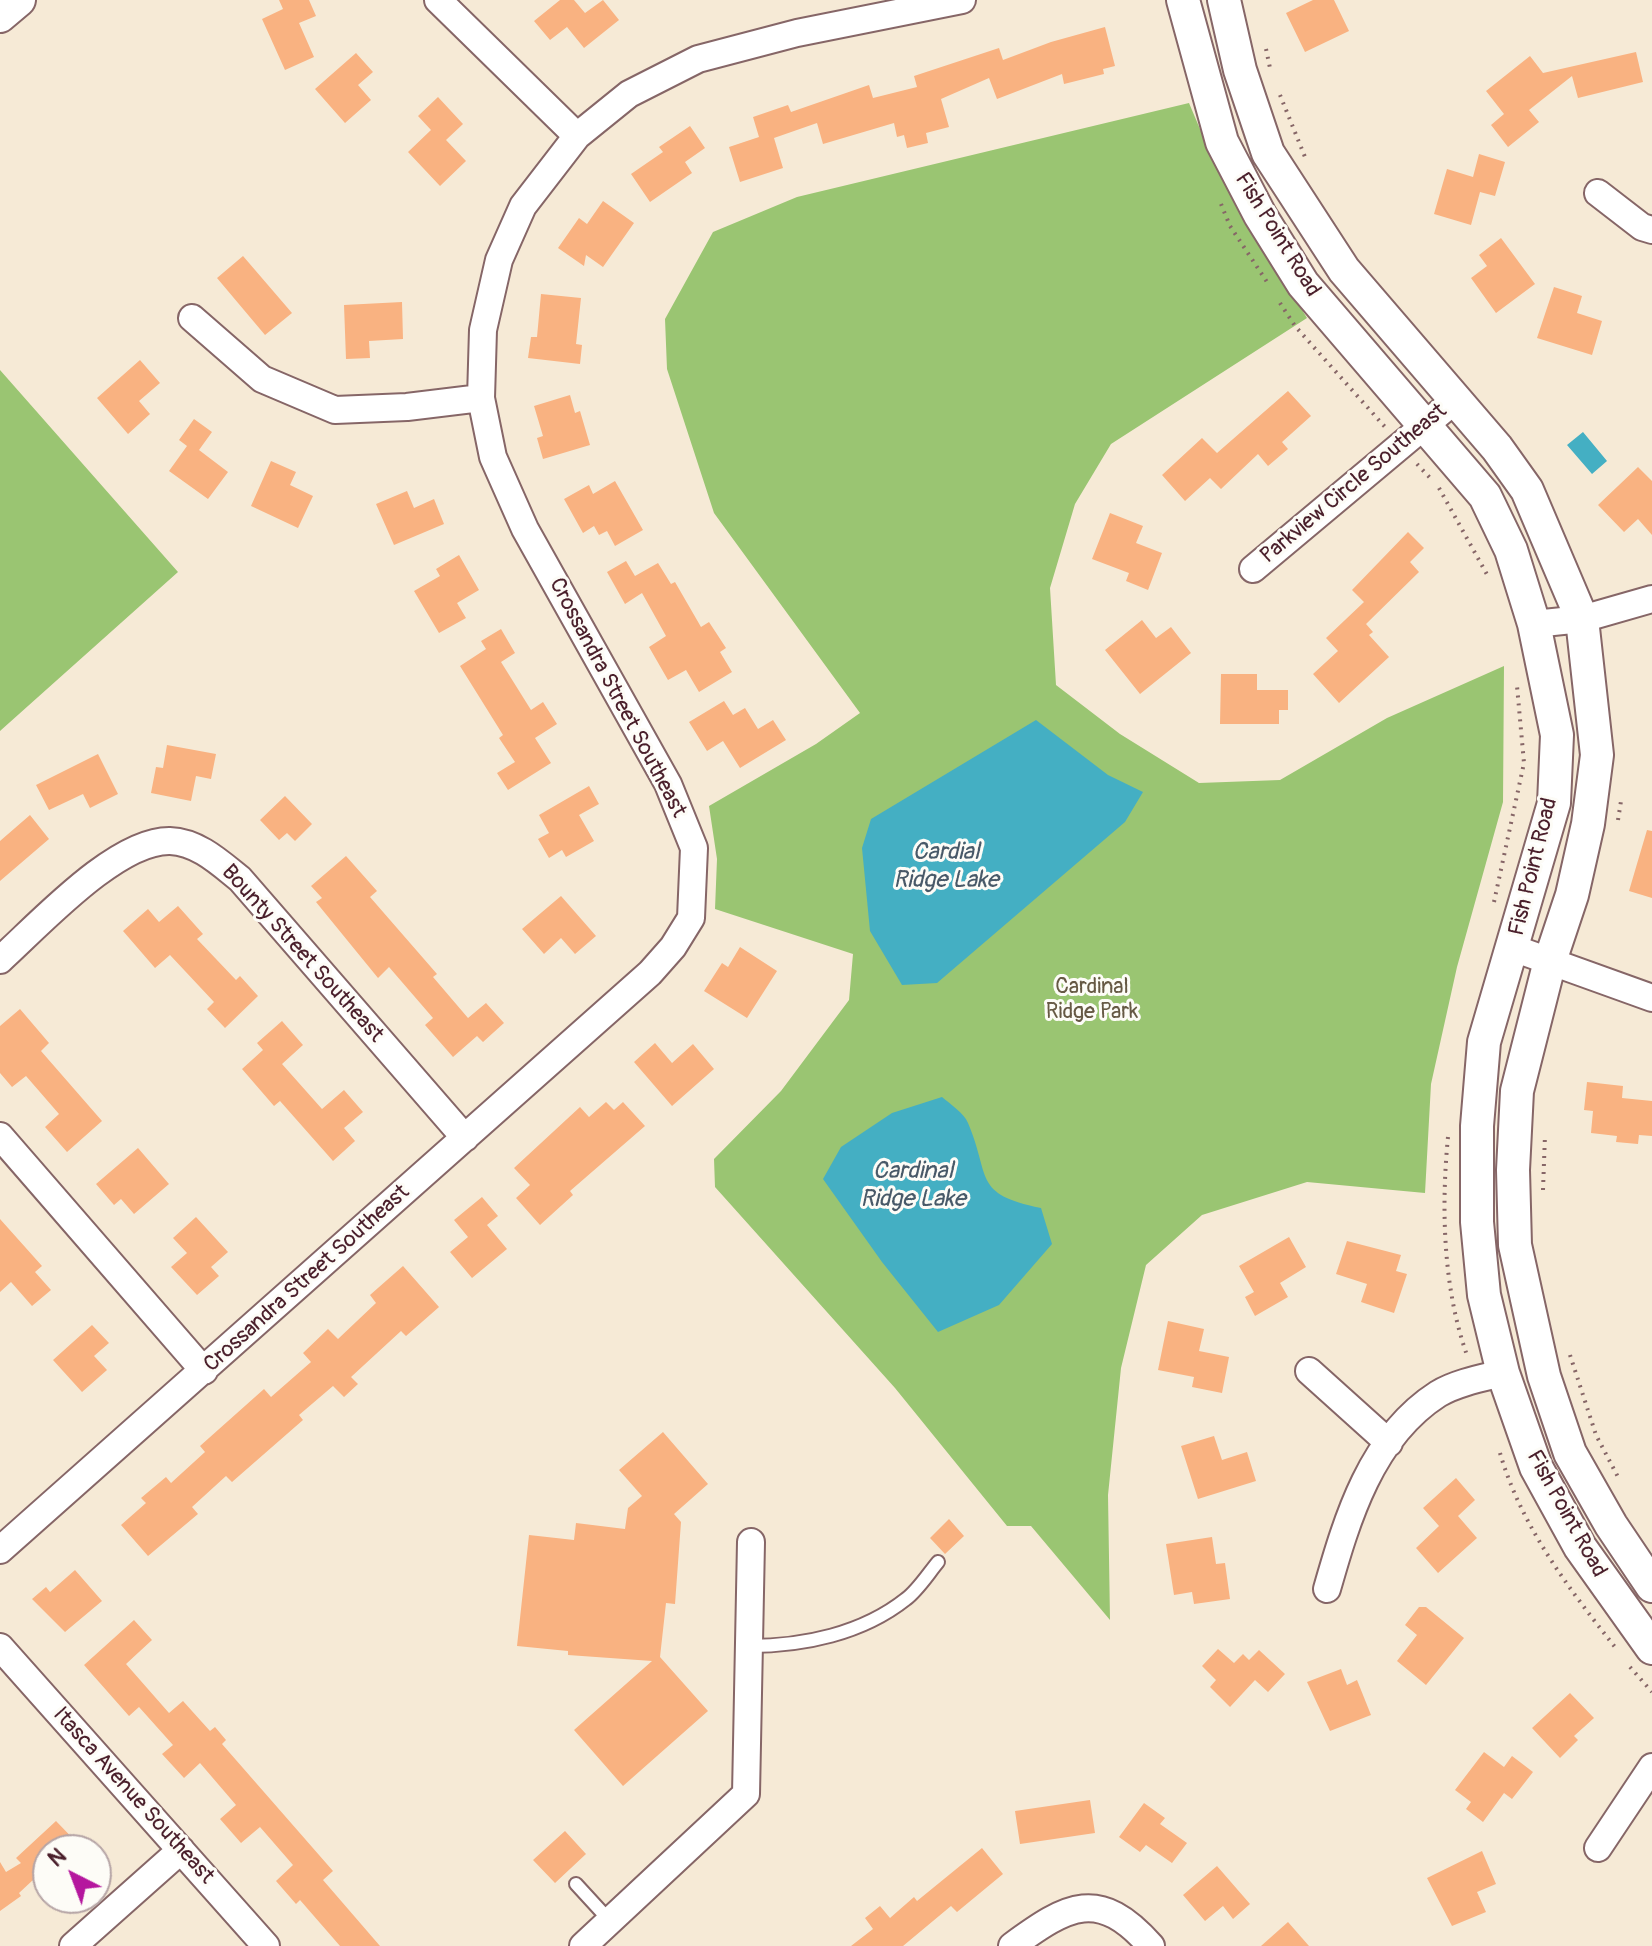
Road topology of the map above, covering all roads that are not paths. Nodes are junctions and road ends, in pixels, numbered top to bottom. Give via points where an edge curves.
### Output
1 (19, 0) edge
2 (438, 0) edge
3 (1183, 0) edge
4 (1224, 0) edge
5 (949, 1) edge
6 (0, 16) edge
7 (577, 136) junction
8 (1598, 193) dead end
9 (1652, 230) edge
10 (192, 318) dead end
11 (481, 398) junction
12 (1455, 400) junction
13 (1425, 424) junction
14 (1253, 569) dead end
15 (1652, 599) edge
16 (1582, 619) junction
17 (1534, 624) junction
18 (1513, 948) junction
19 (0, 960) edge
20 (1550, 961) junction
21 (1652, 998) edge
22 (0, 1136) edge
23 (465, 1138) junction
24 (204, 1371) junction
25 (1309, 1371) dead end
26 (1490, 1376) junction
27 (1389, 1443) junction
28 (751, 1542) dead end
29 (0, 1550) edge
30 (938, 1562) dead end
31 (1652, 1586) edge
32 (1327, 1589) dead end
33 (749, 1646) junction
34 (0, 1647) edge
35 (1640, 1656) edge
36 (1652, 1767) edge
37 (1598, 1848) dead end
38 (181, 1850) junction
39 (576, 1884) dead end
40 (610, 1921) junction
41 (73, 1946) edge
42 (266, 1946) edge
43 (583, 1946) edge
44 (1012, 1946) edge
45 (1151, 1946) edge

1 - 6 street
2 - 7 street
3 - 13 street, Fish Point Road via 1222,142 1260,215 1303,284
4 - 12 street, Fish Point Road via 1268,153 1344,270
5 - 7 street, Crossandra Street Southeast via 698,59 629,94
7 - 11 street, Crossandra Street Southeast via 523,206 499,260 483,330
8 - 9 street
10 - 11 street via 262,379 335,410
11 - 23 street, Crossandra Street Southeast via 493,457 525,529 668,784 694,848 694,889 691,918 650,973
12 - 13 street, Parkview Circle Southeast
12 - 16 street, Fish Point Road via 1527,490
13 - 14 street, Parkview Circle Southeast
13 - 17 street, Fish Point Road via 1485,496 1511,550
15 - 16 street
16 - 17 street
16 - 20 street, Fish Point Road via 1597,755 1572,895
17 - 18 street, Fish Point Road via 1557,735 1554,803
18 - 20 street
18 - 26 street, Fish Point Road via 1484,1042 1477,1126 1477,1222
19 - 23 street, Bounty Street Southeast via 105,865 170,841 207,853 240,879
20 - 21 street
20 - 31 street, Fish Point Road via 1517,1091 1515,1245 1544,1376 1570,1453
22 - 24 street
23 - 24 street, Crossandra Street Southeast
24 - 29 street, Crossandra Street Southeast
25 - 27 street
26 - 27 street via 1439,1394
26 - 35 street, Fish Point Road via 1572,1534 1620,1607
27 - 32 street via 1351,1507
28 - 33 street
30 - 33 lane via 906,1599 848,1631 789,1646
33 - 40 street via 746,1794
34 - 38 street, Itasca Avenue Southeast
36 - 37 street
38 - 41 street
38 - 42 street, Itasca Avenue Southeast
39 - 40 lane
40 - 43 street
44 - 45 street via 1052,1916 1084,1908 1114,1912

